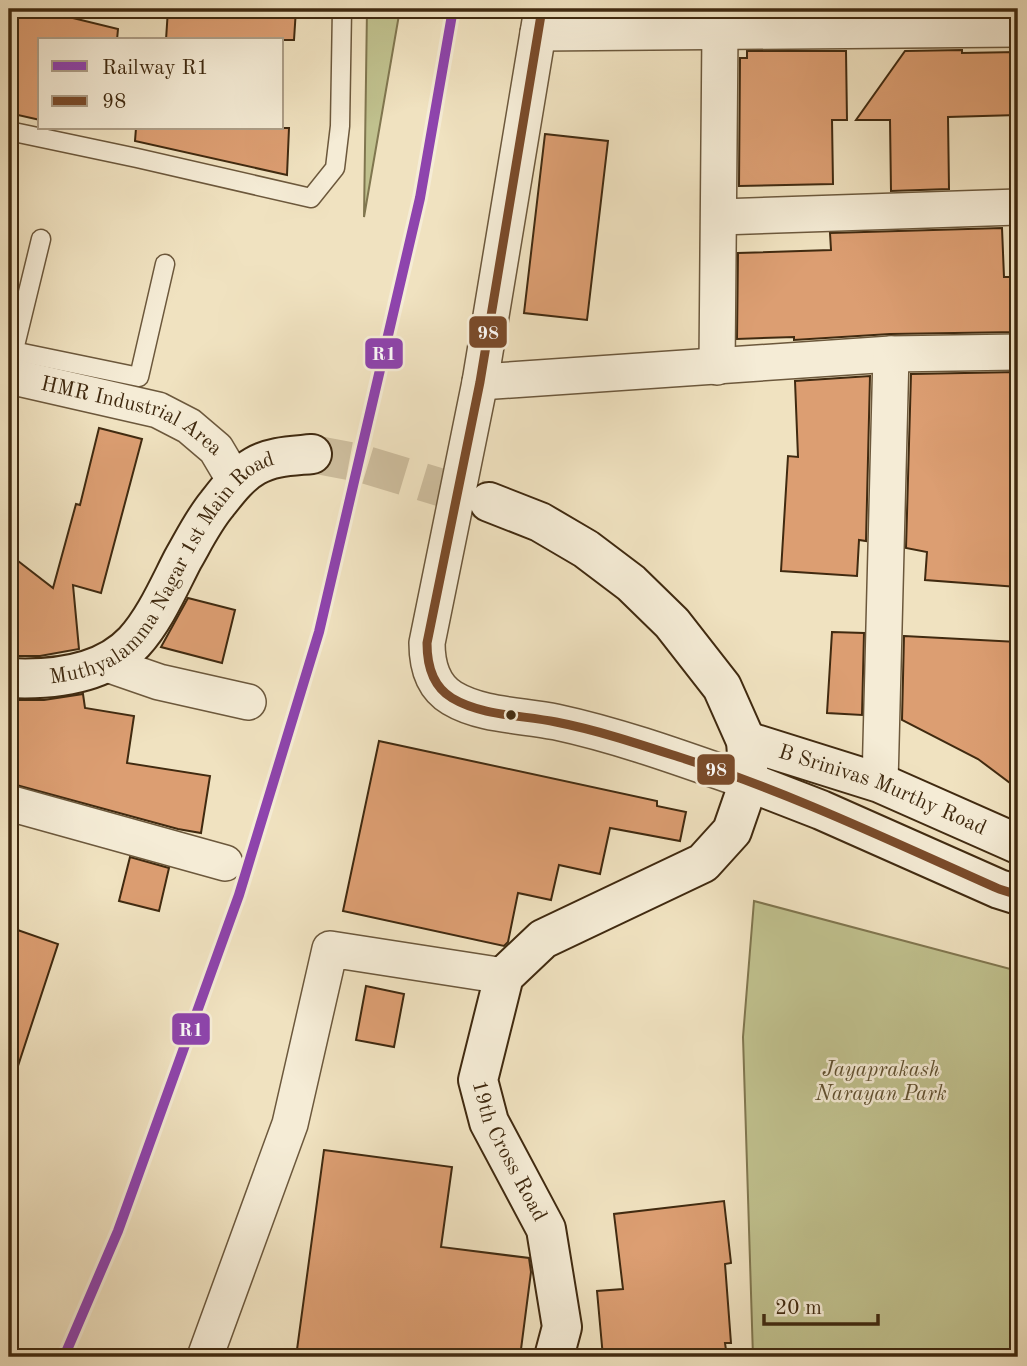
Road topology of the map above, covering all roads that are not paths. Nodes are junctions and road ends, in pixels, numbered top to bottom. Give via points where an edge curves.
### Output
1 (342, 9) edge
2 (540, 21) edge
3 (1018, 29) edge
4 (720, 31) junction
5 (9, 131) edge
6 (1018, 208) edge
7 (720, 217) junction
8 (41, 239) dead end
9 (165, 264) dead end
10 (1018, 352) edge
11 (891, 354) junction
12 (11, 364) edge
13 (717, 367) junction
14 (480, 382) junction
15 (312, 454) tunnel mouth
16 (235, 481) junction
17 (489, 502) tunnel mouth
18 (104, 663) junction
19 (9, 678) edge
20 (248, 702) dead end
21 (747, 741) junction
22 (749, 782) junction
23 (880, 783) junction
24 (9, 803) edge
25 (1018, 844) edge
26 (225, 863) dead end
27 (1018, 895) edge
28 (504, 976) junction
29 (563, 1347) edge
30 (205, 1357) edge

1 - 5 lane via 335,168 311,198
2 - 4 street
2 - 14 street
3 - 4 street
4 - 7 street
6 - 7 street
7 - 13 street
8 - 12 lane
9 - 12 lane via 139,377
10 - 11 street
11 - 13 street
11 - 23 street
12 - 16 street, HMR Industrial Area via 158,410 189,426 216,449
13 - 14 street
14 - 22 street via 427,643 427,664 437,684 450,697 469,705 557,722
15 - 16 street, Muthyalamma Nagar 1st Main Road via 279,457 255,466
16 - 18 street, Muthyalamma Nagar 1st Main Road via 205,519 156,611 133,643
17 - 21 street via 540,522 631,583 672,623 722,687
18 - 19 street, Muthyalamma Nagar 1st Main Road via 71,675
18 - 20 street via 159,682
21 - 22 street
21 - 23 street, B Srinivas Murthy Road
22 - 27 street
22 - 28 street via 732,831 704,863 543,939
23 - 25 street, B Srinivas Murthy Road
24 - 26 street
28 - 29 street, 19th Cross Road via 478,1080 489,1122 546,1228
28 - 30 street via 330,949 290,1124

